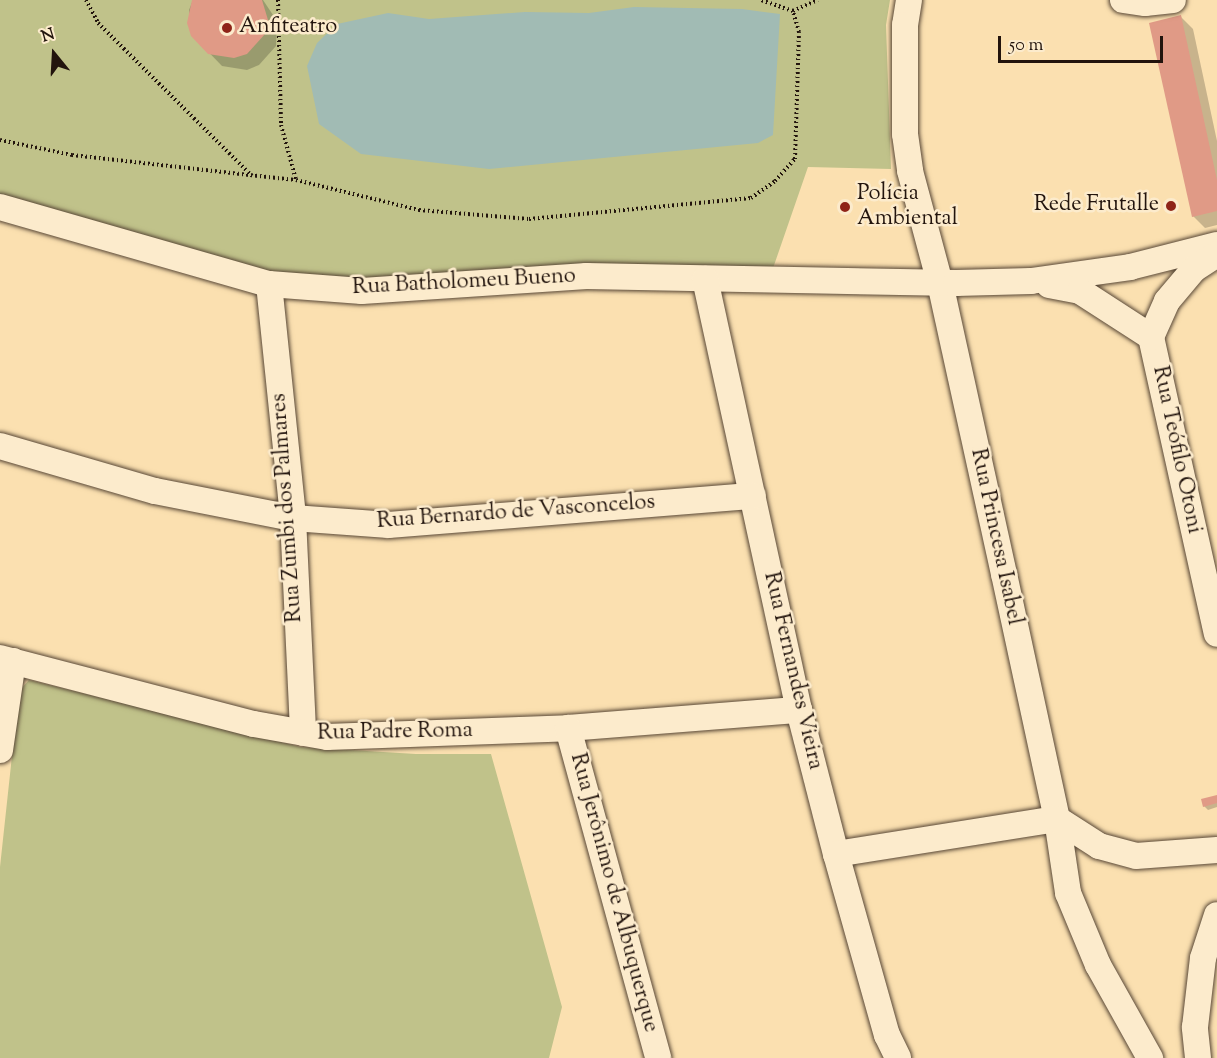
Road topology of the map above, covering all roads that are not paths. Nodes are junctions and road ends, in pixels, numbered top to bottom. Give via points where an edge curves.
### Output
1 (909, 0) edge
2 (1122, 0) edge
3 (1173, 0) edge
4 (0, 207) edge
5 (1217, 245) edge
6 (1217, 254) edge
7 (705, 279) junction
8 (1031, 281) junction
9 (940, 283) junction
10 (269, 284) junction
11 (1151, 337) junction
12 (0, 446) edge
13 (753, 496) junction
14 (292, 518) junction
15 (1217, 634) edge
16 (7, 660) edge
17 (799, 710) junction
18 (568, 729) junction
19 (303, 734) junction
20 (0, 750) edge
21 (1057, 819) junction
22 (1217, 850) edge
23 (836, 854) junction
24 (1217, 915) edge
25 (658, 1058) edge
26 (898, 1058) edge
27 (1150, 1058) edge
28 (1198, 1058) edge

1 - 9 street, Rua Princesa Isabel via 904,26 905,134 910,171
2 - 3 street
4 - 10 street, Rua Batholomeu Bueno
5 - 8 street via 1130,267
6 - 11 street via 1194,269 1167,301
7 - 9 street, Rua Batholomeu Bueno
7 - 10 street, Rua Batholomeu Bueno via 586,276 362,291
7 - 13 street, Rua Fernandes Vieira
8 - 9 street, Rua Batholomeu Bueno
8 - 11 street via 1080,291
9 - 21 street, Rua Princesa Isabel
10 - 14 street, Rua Zumbi dos Palmares
11 - 15 street, Rua Teófilo Otoni
12 - 14 street, Rua Bernardo de Vasconcelos via 154,491
13 - 14 street, Rua Bernardo de Vasconcelos via 389,525
13 - 17 street, Rua Fernandes Vieira
14 - 19 street, Rua Zumbi dos Palmares
16 - 19 street, Rua Padre Roma
16 - 20 street
17 - 18 street, Rua Padre Roma
17 - 23 street, Rua Fernandes Vieira
18 - 19 street, Rua Padre Roma via 354,737
18 - 25 street, Rua Jerônimo de Albuquerque
21 - 22 street via 1099,846 1136,856
21 - 23 street
21 - 27 street, Rua Princesa Isabel via 1068,893 1098,965
23 - 26 street, Rua Fernandes Vieira via 887,1035
24 - 28 street via 1203,958 1195,1027

